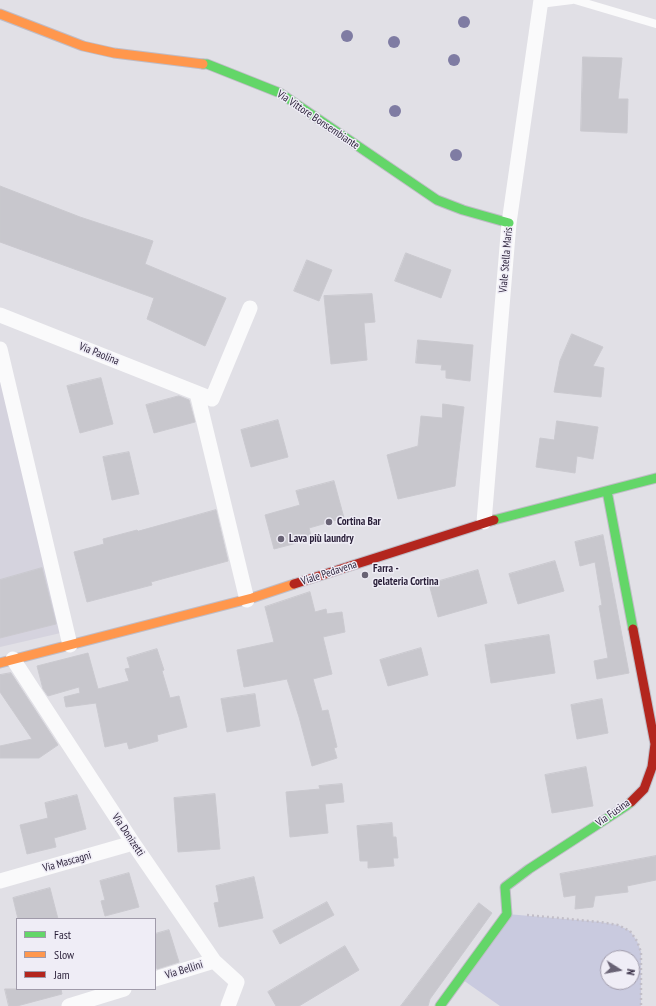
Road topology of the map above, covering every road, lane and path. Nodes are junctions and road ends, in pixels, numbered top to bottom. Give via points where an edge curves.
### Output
1 (572, 0) edge
2 (575, 0) edge
3 (540, 2) edge
4 (0, 14) edge
5 (656, 24) edge
6 (509, 223) junction
7 (250, 308) dead end
8 (0, 315) edge
9 (0, 349) edge
10 (197, 393) junction
11 (656, 478) edge
12 (607, 491) junction
13 (484, 522) junction
14 (247, 600) junction
15 (70, 645) junction
16 (6, 661) edge
17 (652, 704) edge
18 (133, 844) junction
19 (0, 881) edge
20 (507, 914) junction
21 (214, 961) junction
22 (156, 979) edge
23 (121, 990) edge
24 (69, 1006) edge
25 (228, 1006) edge
26 (440, 1006) edge
27 (641, 1006) edge

1 - 3 lane
2 - 5 lane
3 - 6 street, Viale Stella Maris
4 - 6 street, Via Vittore Bonsembiante via 83,46 114,53 207,64 280,93 437,200
6 - 13 street, Viale Stella Maris
7 - 10 street, Via Paolina via 212,399
8 - 10 street, Via Paolina
9 - 15 street
10 - 14 street
11 - 12 street, Viale Pedavena
12 - 13 street, Viale Pedavena
12 - 17 street, Via Fusina
13 - 14 street, Viale Pedavena
14 - 15 street, Viale Pedavena
15 - 16 street, Viale Pedavena
16 - 18 street, Via Donizetti
17 - 20 street, Via Fusina via 655,744 652,767 644,789 626,806 528,869 505,887
18 - 19 street, Via Mascagni
18 - 21 street, Via Donizetti
20 - 26 street
20 - 27 path via 600,922 618,925 630,931 641,952
21 - 22 street, Via Bellini
21 - 25 street, Via Donizetti via 237,982
23 - 24 street

